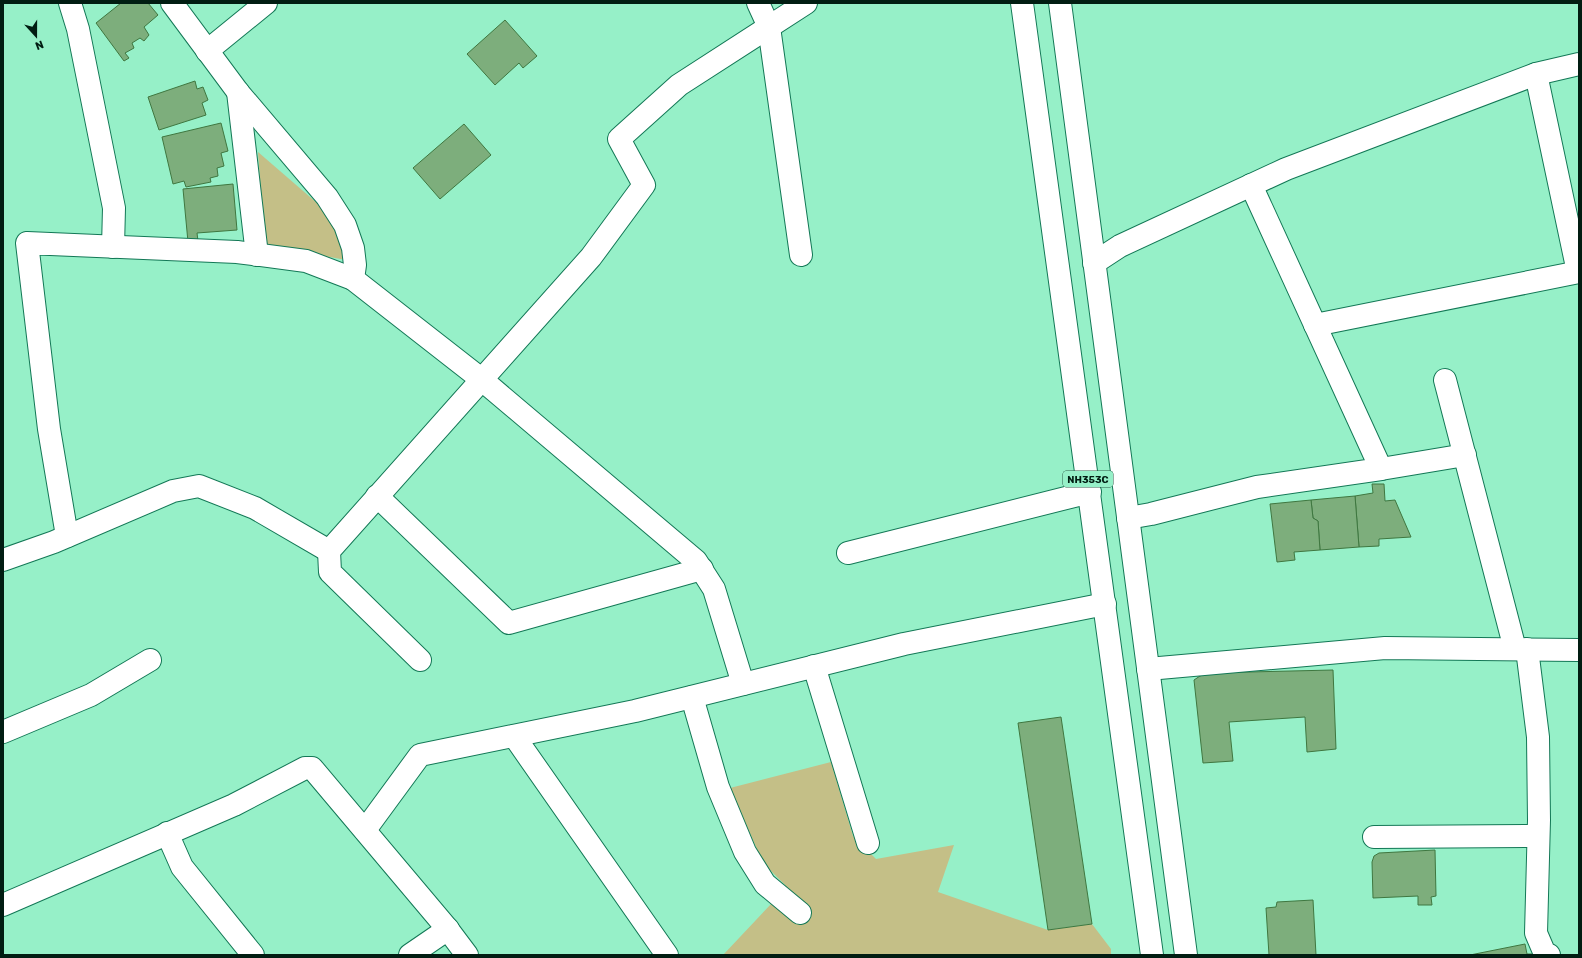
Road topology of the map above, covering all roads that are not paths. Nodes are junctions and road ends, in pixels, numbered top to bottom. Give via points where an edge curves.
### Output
1 (70, 3) edge
2 (172, 3) edge
3 (266, 3) edge
4 (758, 3) edge
5 (806, 3) edge
6 (1022, 3) edge
7 (1060, 3) edge
8 (769, 27) junction
9 (207, 51) junction
10 (1579, 64) edge
11 (1536, 74) junction
12 (238, 92) junction
13 (1252, 185) junction
14 (113, 247) junction
15 (257, 255) junction
16 (801, 255) dead end
17 (1094, 263) junction
18 (1579, 272) edge
19 (353, 279) junction
20 (1316, 325) junction
21 (482, 380) junction
22 (1445, 380) dead end
23 (1465, 455) junction
24 (1381, 469) junction
25 (1090, 492) junction
26 (377, 496) junction
27 (1128, 518) junction
28 (67, 536) junction
29 (329, 551) junction
30 (848, 553) dead end
31 (3, 560) edge
32 (702, 569) junction
33 (1105, 604) junction
34 (1521, 649) junction
35 (1579, 650) edge
36 (150, 660) dead end
37 (420, 660) dead end
38 (814, 666) junction
39 (1148, 669) junction
40 (743, 684) junction
41 (692, 697) junction
42 (3, 732) edge
43 (514, 736) junction
44 (365, 830) junction
45 (167, 833) junction
46 (1538, 836) junction
47 (1374, 837) dead end
48 (868, 843) dead end
49 (3, 905) edge
50 (800, 913) dead end
51 (448, 929) junction
52 (253, 955) edge
53 (410, 955) edge
54 (467, 955) edge
55 (667, 955) edge
56 (1152, 955) edge
57 (1186, 955) edge
58 (1549, 955) edge

1 - 14 main road via 78,29 114,208
2 - 9 main road
3 - 9 main road
4 - 8 main road
5 - 8 main road
6 - 25 main road, NH353C
7 - 17 main road, NH353C
8 - 16 main road
8 - 21 main road via 679,85 619,139 644,185 591,257
9 - 12 main road
10 - 11 main road
11 - 13 main road via 1286,169
11 - 18 main road
12 - 15 main road
12 - 19 main road via 327,197 345,224 353,248
13 - 17 main road via 1120,246
13 - 20 main road
14 - 15 main road
14 - 28 main road via 27,243 49,429
15 - 19 main road via 306,261
17 - 27 main road, NH353C
18 - 20 main road
19 - 21 main road
20 - 24 main road
21 - 26 main road
21 - 32 main road via 645,517
22 - 23 main road
23 - 24 main road
23 - 34 main road
24 - 27 main road via 1257,487
25 - 30 main road
25 - 33 main road, NH353C
26 - 29 main road
26 - 32 main road via 509,623
27 - 39 main road, NH353C
28 - 29 main road via 173,491 200,486 255,508
28 - 31 main road
29 - 37 main road via 330,572
32 - 40 main road via 714,589
33 - 38 main road via 904,644
33 - 56 main road, NH353C
34 - 35 main road
34 - 39 main road via 1385,648
34 - 46 main road via 1538,737
36 - 42 main road via 91,695
38 - 40 main road
38 - 48 main road
39 - 57 main road, NH353C
40 - 41 main road
41 - 43 main road
41 - 50 main road via 718,787 745,852 765,884
43 - 44 main road via 420,755
43 - 55 main road
44 - 45 main road via 312,768 305,768 234,804
44 - 51 main road
45 - 49 main road
45 - 52 main road via 182,867
46 - 47 main road
46 - 58 main road via 1536,934 1544,954
51 - 53 main road
51 - 54 main road

